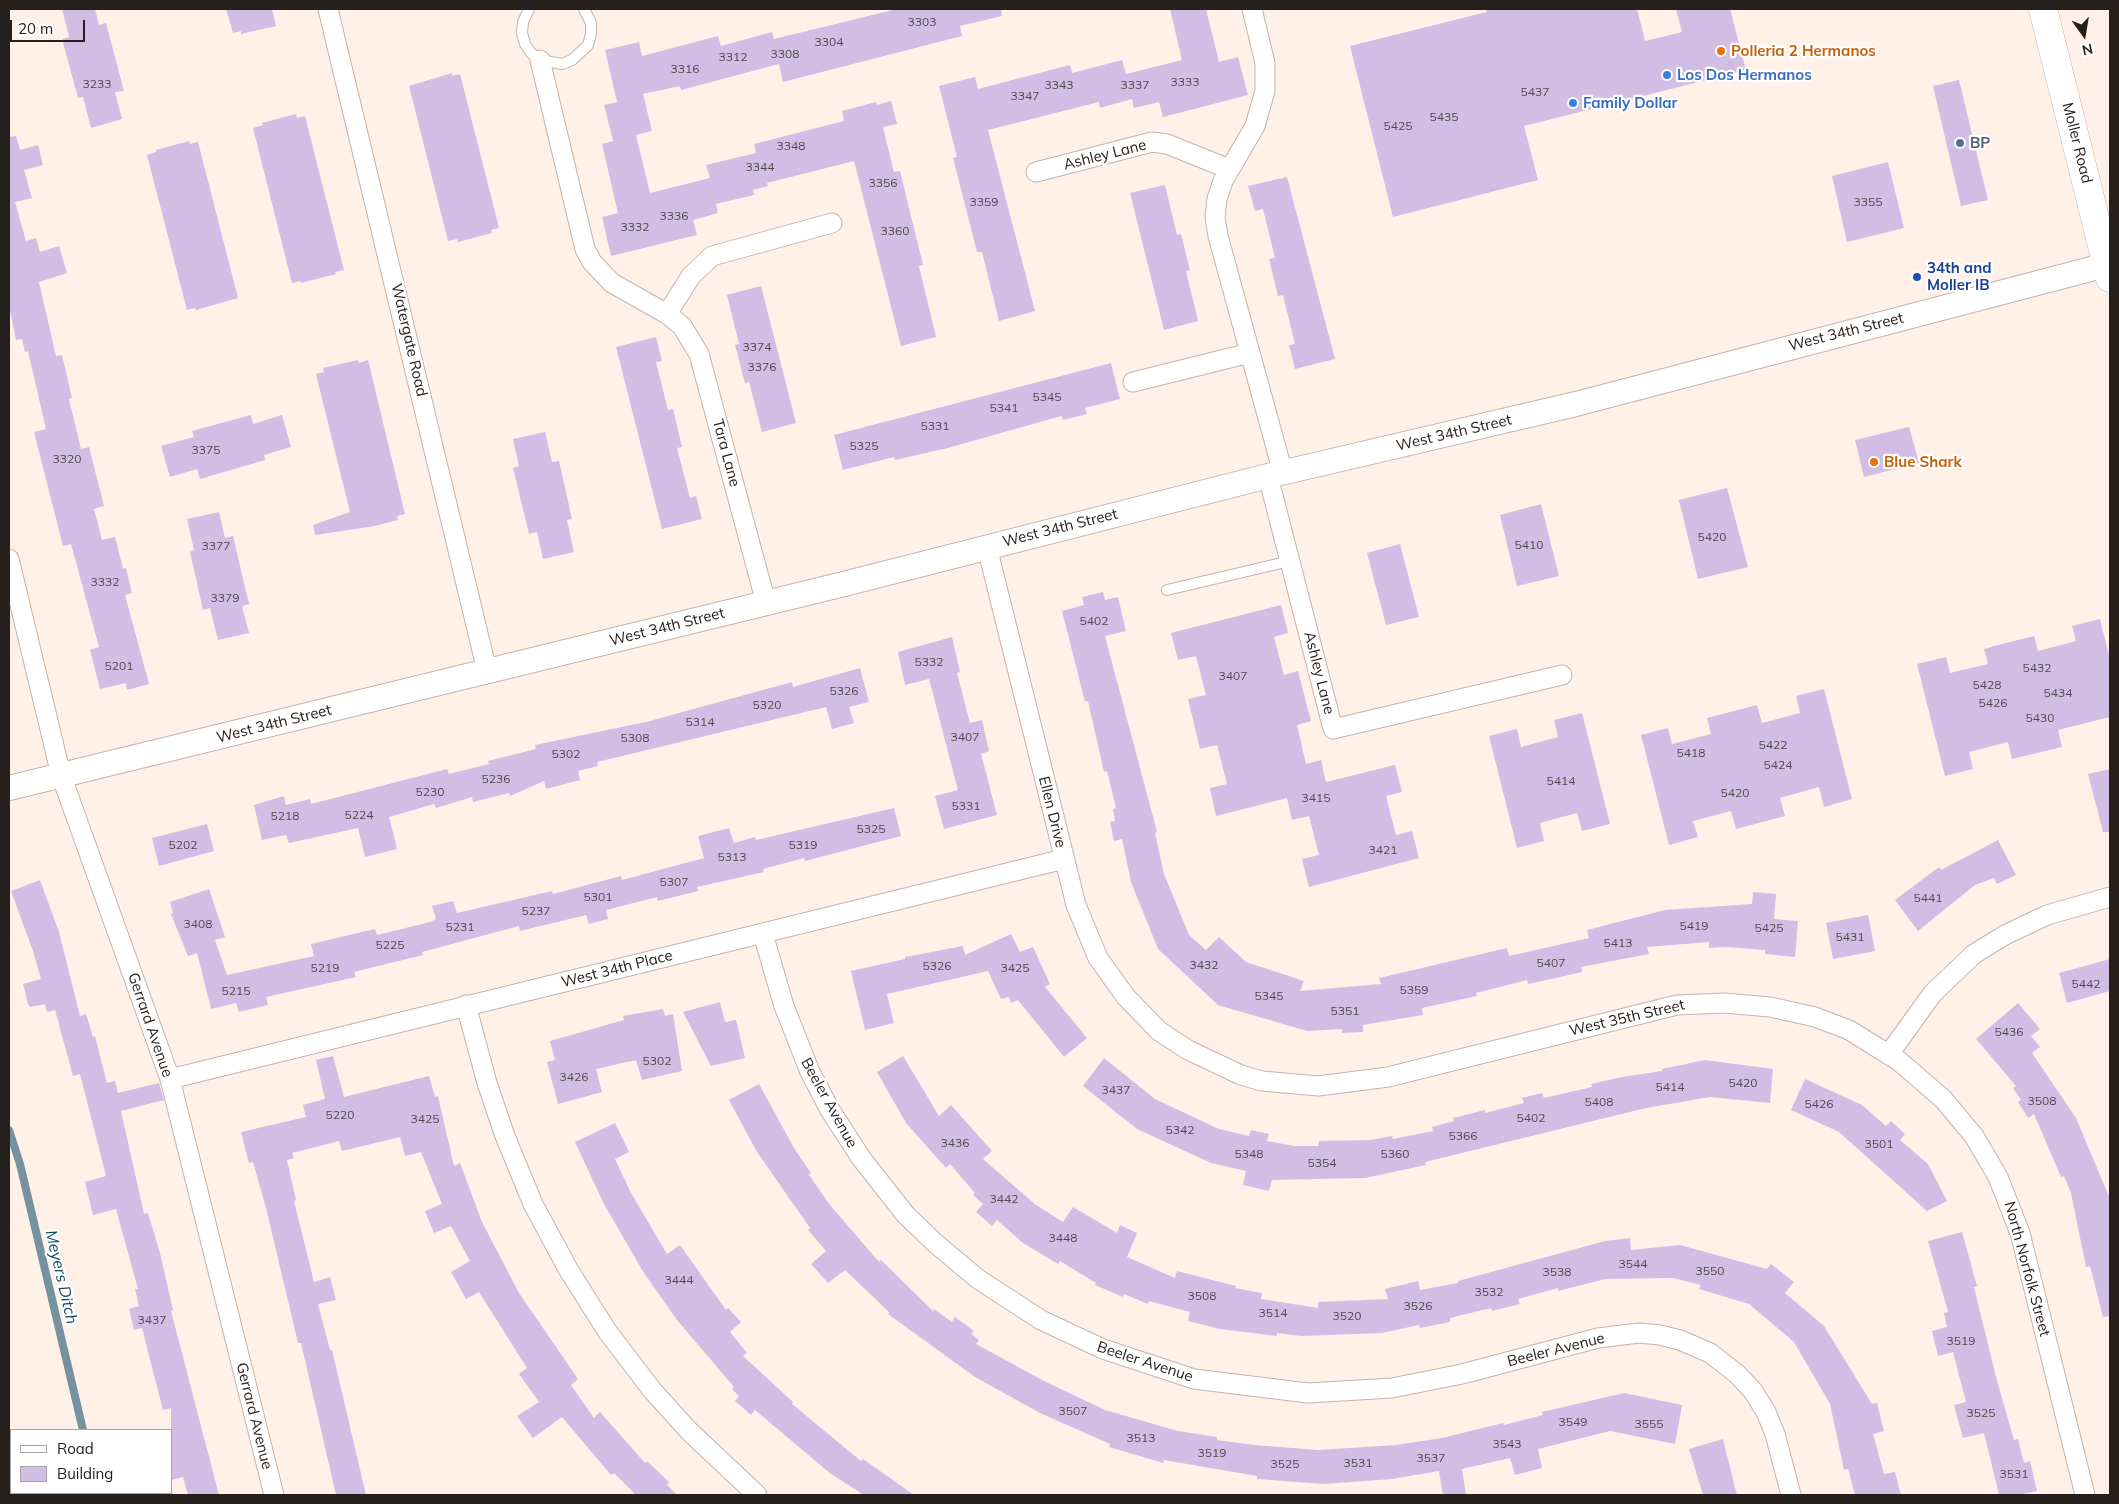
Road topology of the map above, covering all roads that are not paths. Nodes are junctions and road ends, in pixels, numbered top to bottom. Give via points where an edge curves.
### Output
1 (328, 9) edge
2 (529, 9) edge
3 (584, 9) edge
4 (1252, 9) edge
5 (2043, 9) edge
6 (540, 60) junction
7 (1229, 169) junction
8 (1036, 172) dead end
9 (832, 223) dead end
10 (2109, 269) edge
11 (668, 314) junction
12 (1250, 353) junction
13 (1133, 382) dead end
14 (1275, 475) junction
15 (987, 546) junction
16 (9, 559) edge
17 (1290, 561) junction
18 (1167, 590) dead end
19 (766, 603) junction
20 (487, 671) junction
21 (1562, 675) dead end
22 (61, 775) junction
23 (9, 788) edge
24 (1064, 859) junction
25 (2110, 897) edge
26 (764, 934) junction
27 (466, 1006) junction
28 (1178, 1045) joint
29 (1889, 1054) junction
30 (170, 1079) junction
31 (274, 1495) edge
32 (757, 1495) edge
33 (1791, 1495) edge
34 (2085, 1495) edge

1 - 20 street, Watergate Road
2 - 6 lane via 522,33 531,53
3 - 6 lane via 591,22 592,34 582,54 562,64
4 - 7 street, Ashley Lane via 1265,63 1266,91 1255,126
5 - 10 main road, Moller Road
6 - 11 street, Tara Lane via 585,248 592,262 612,282
7 - 8 street, Ashley Lane via 1167,144 1152,142
7 - 12 street, Ashley Lane via 1217,199 1216,225
9 - 11 street via 712,256 691,276
10 - 14 street, West 34th Street via 1576,404
11 - 19 street, Tara Lane via 682,326 699,354
12 - 13 street
12 - 14 street, Ashley Lane
14 - 15 street, West 34th Street
14 - 17 street, Ashley Lane
15 - 19 street, West 34th Street
15 - 24 street, Ellen Drive
16 - 22 street, Gerrard Avenue
17 - 18 lane
17 - 21 street, Ashley Lane via 1333,729
19 - 20 street, West 34th Street
20 - 22 street, West 34th Street
22 - 23 street, West 34th Street
22 - 30 street, Gerrard Avenue
24 - 26 street, West 34th Place
24 - 28 street, Ellen Drive via 1076,904 1098,958 1138,1011
25 - 29 street via 2047,915 1974,954 1933,993
26 - 27 street, West 34th Place
26 - 33 street, Beeler Avenue via 799,1046 823,1098 860,1158 905,1214 949,1255 1025,1311 1075,1338 1141,1363 1194,1378 1308,1394 1422,1382 1628,1333 1650,1333 1680,1340 1710,1353 1729,1366 1753,1391 1775,1434
27 - 30 street, West 34th Place
27 - 32 street via 505,1136 533,1204 568,1269 607,1331 652,1390 689,1431
28 - 29 street, West 35th Street via 1229,1071 1252,1078 1318,1086 1342,1085 1388,1077 1666,1007 1724,1003 1770,1007 1815,1017 1849,1030
29 - 34 street, North Norfolk Street via 1935,1092 1966,1126 1993,1166 2005,1192 2020,1233
30 - 31 street, Gerrard Avenue

